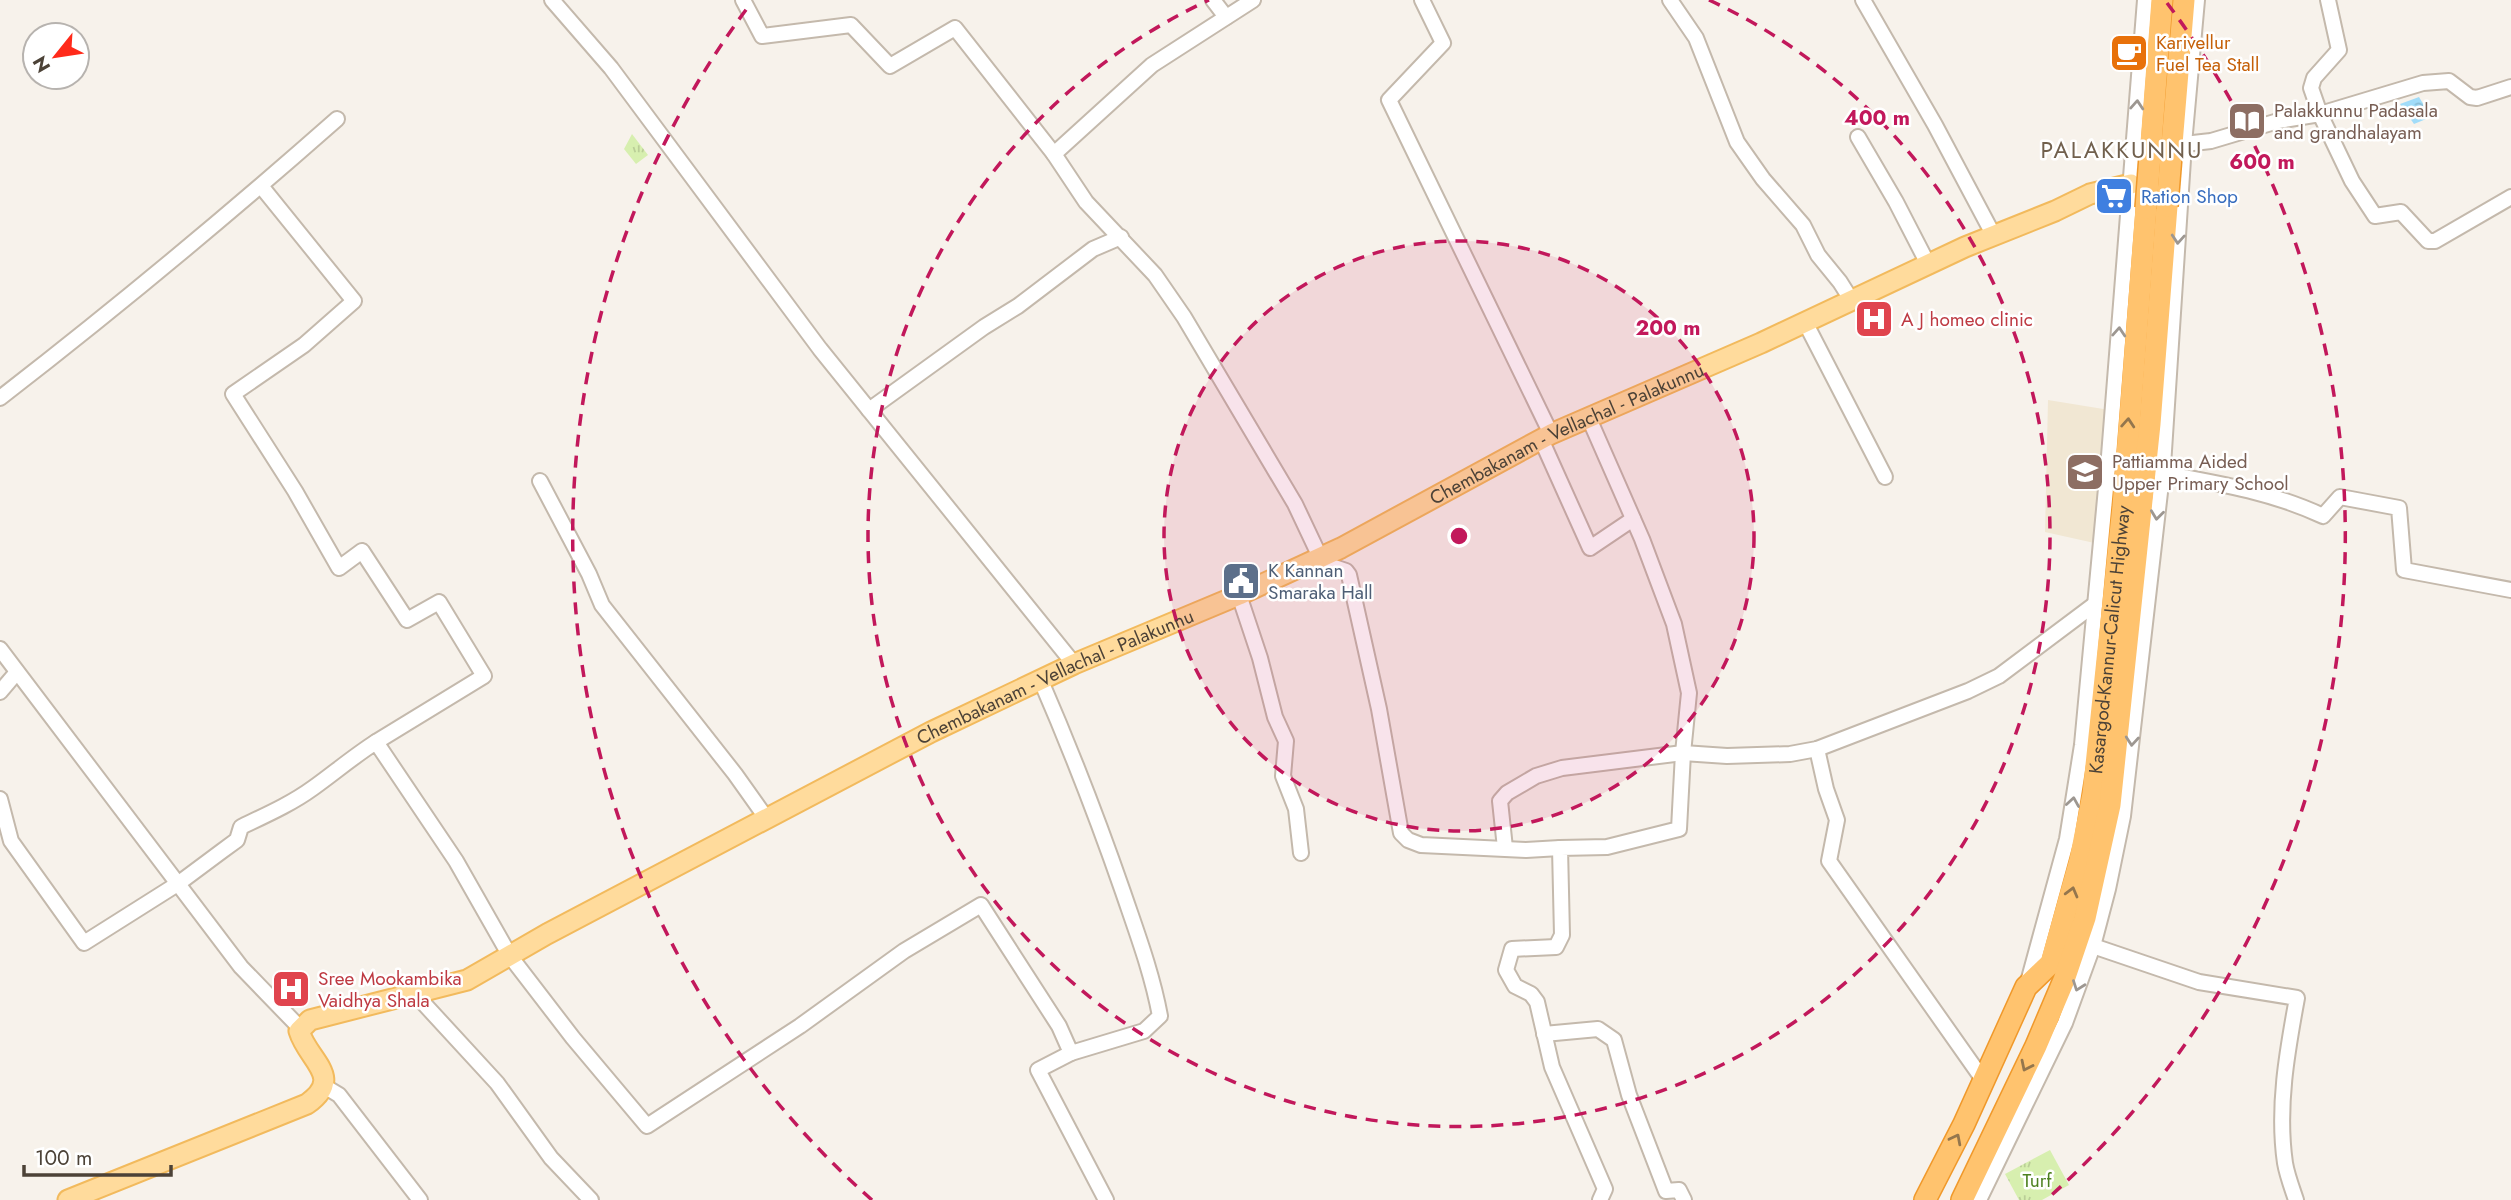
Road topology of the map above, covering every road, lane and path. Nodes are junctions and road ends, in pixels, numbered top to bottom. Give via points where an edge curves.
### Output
1 (552, 0) edge
2 (743, 0) edge
3 (1213, 0) edge
4 (1253, 0) edge
5 (1422, 0) edge
6 (1670, 0) edge
7 (1863, 0) edge
8 (2145, 0) edge
9 (2162, 0) edge
10 (2184, 0) edge
11 (2197, 0) edge
12 (2328, 0) edge
13 (1226, 17) junction
14 (2511, 87) edge
15 (2320, 114) junction
16 (337, 119) dead end
17 (1858, 137) dead end
18 (2178, 150) junction
19 (1054, 154) junction
20 (2131, 184) junction
21 (261, 186) junction
22 (2511, 197) edge
23 (2157, 207) junction
24 (1994, 236) junction
25 (1121, 237) junction
26 (1929, 266) junction
27 (1852, 301) junction
28 (1805, 322) junction
29 (0, 398) edge
30 (869, 410) junction
31 (1588, 416) junction
32 (1546, 437) junction
33 (2162, 473) junction
34 (1885, 477) dead end
35 (540, 481) dead end
36 (1633, 519) junction
37 (1320, 557) junction
38 (2511, 590) edge
39 (1240, 595) junction
40 (2095, 604) junction
41 (0, 649) edge
42 (1074, 664) junction
43 (17, 672) junction
44 (1041, 681) junction
45 (0, 692) edge
46 (376, 743) junction
47 (1817, 750) junction
48 (1682, 753) junction
49 (0, 799) edge
50 (766, 819) junction
51 (1505, 848) junction
52 (1560, 848) junction
53 (1301, 853) dead end
54 (179, 883) junction
55 (2093, 946) junction
56 (510, 956) junction
57 (2026, 987) junction
58 (416, 995) junction
59 (300, 1028) junction
60 (1544, 1034) junction
61 (1071, 1053) junction
62 (1984, 1080) junction
63 (324, 1086) junction
64 (68, 1200) edge
65 (420, 1200) edge
66 (591, 1200) edge
67 (1106, 1200) edge
68 (1600, 1200) edge
69 (1684, 1200) edge
70 (1925, 1200) edge
71 (1962, 1200) edge
72 (1979, 1200) edge
73 (2296, 1200) edge

1 - 30 street via 611,68
2 - 19 street via 762,36 851,25 890,66 955,28
3 - 13 street
4 - 13 street
5 - 32 street via 1443,43 1389,100
6 - 27 street via 1696,38 1737,142 1803,225 1818,255
7 - 24 street
20 -> 8 street
9 - 23 highway, Kasargod-Kannur-Calicut Highway, bridge via 2150,156
10 - 18 highway, Kasargod-Kannur-Calicut Highway
11 - 18 street
12 - 15 street via 2339,50 2314,78 2311,88
13 - 19 street via 1152,65
14 - 15 street via 2477,98 2449,81 2423,83
15 - 18 street via 2278,121
15 - 22 street via 2351,181 2375,216 2401,212 2428,241 2435,242
16 - 21 street
17 - 26 street
18 - 23 highway, Kasargod-Kannur-Calicut Highway, bridge
18 -> 33 street
19 - 25 street via 1086,202
20 - 24 main road, Chembakanam - Vellachal - Palakunnu via 2090,194
40 -> 20 street
21 - 29 street
21 - 46 street via 354,301 304,345 233,394 339,568 362,551 407,620 439,602 484,676
57 -> 23 highway, Kasargod-Kannur-Calicut Highway via 2051,963 2093,794
23 -> 71 highway, Kasargod-Kannur-Calicut Highway via 2130,623 2107,818 2085,918 2064,981
24 - 26 main road, Chembakanam - Vellachal - Palakunnu
25 - 30 street via 1093,248
25 - 37 street via 1184,317 1295,504
26 - 27 main road, Chembakanam - Vellachal - Palakunnu
27 - 28 main road, Chembakanam - Vellachal - Palakunnu
28 - 31 main road, Chembakanam - Vellachal - Palakunnu
28 - 34 street
30 - 42 street
31 - 32 main road, Chembakanam - Vellachal - Palakunnu
31 - 36 street
32 - 36 street via 1590,548
32 - 37 main road, Chembakanam - Vellachal - Palakunnu
33 - 38 street via 2293,502 2323,516 2340,497 2399,508 2404,570
33 -> 55 street via 2123,816
35 - 50 street via 603,605
36 - 48 street via 1674,624 1689,692
37 - 39 main road, Chembakanam - Vellachal - Palakunnu
37 - 51 street via 1349,575 1401,834 1421,845
39 - 42 main road, Chembakanam - Vellachal - Palakunnu
39 - 53 street via 1286,741 1283,776 1296,809
40 - 47 street via 1998,677
57 -> 40 street via 2067,839 2082,745
41 - 43 street
42 - 44 main road, Chembakanam - Vellachal - Palakunnu
43 - 45 street
43 - 54 street
44 - 50 main road, Chembakanam - Vellachal - Palakunnu via 930,732
44 - 61 street via 1111,859 1154,985 1160,1016 1144,1031
46 - 54 street via 314,787 241,827 237,840
46 - 56 street via 456,861
47 - 48 street via 1727,756
47 - 62 street via 1837,820 1829,861
48 - 51 street via 1562,768 1536,776 1500,801
48 - 52 street via 1679,829 1607,847
49 - 54 street via 11,841 84,943
50 - 56 main road, Chembakanam - Vellachal - Palakunnu
51 - 52 street
52 - 60 street via 1562,934 1556,947 1512,949 1506,970 1515,986 1537,1002
54 - 59 street via 241,967
55 -> 72 street via 2065,1023
55 - 73 street via 2200,982 2297,998 2283,1089 2286,1164
56 - 58 main road, Chembakanam - Vellachal - Palakunnu via 467,980
56 - 61 street via 647,1126 904,951 981,905 1059,1026
57 - 62 highway, Kasargod-Kannur-Calicut Highway
58 - 59 main road, Chembakanam - Vellachal - Palakunnu via 326,1015
58 - 66 street via 497,1083 551,1158
59 - 63 main road via 324,1074
60 - 68 street via 1552,1068 1605,1189
60 - 69 street via 1598,1029 1614,1040 1629,1095 1666,1191 1679,1190
61 - 67 street via 1038,1070
70 -> 62 highway, Kasargod-Kannur-Calicut Highway
63 - 64 main road via 307,1104
63 - 65 street via 339,1095

